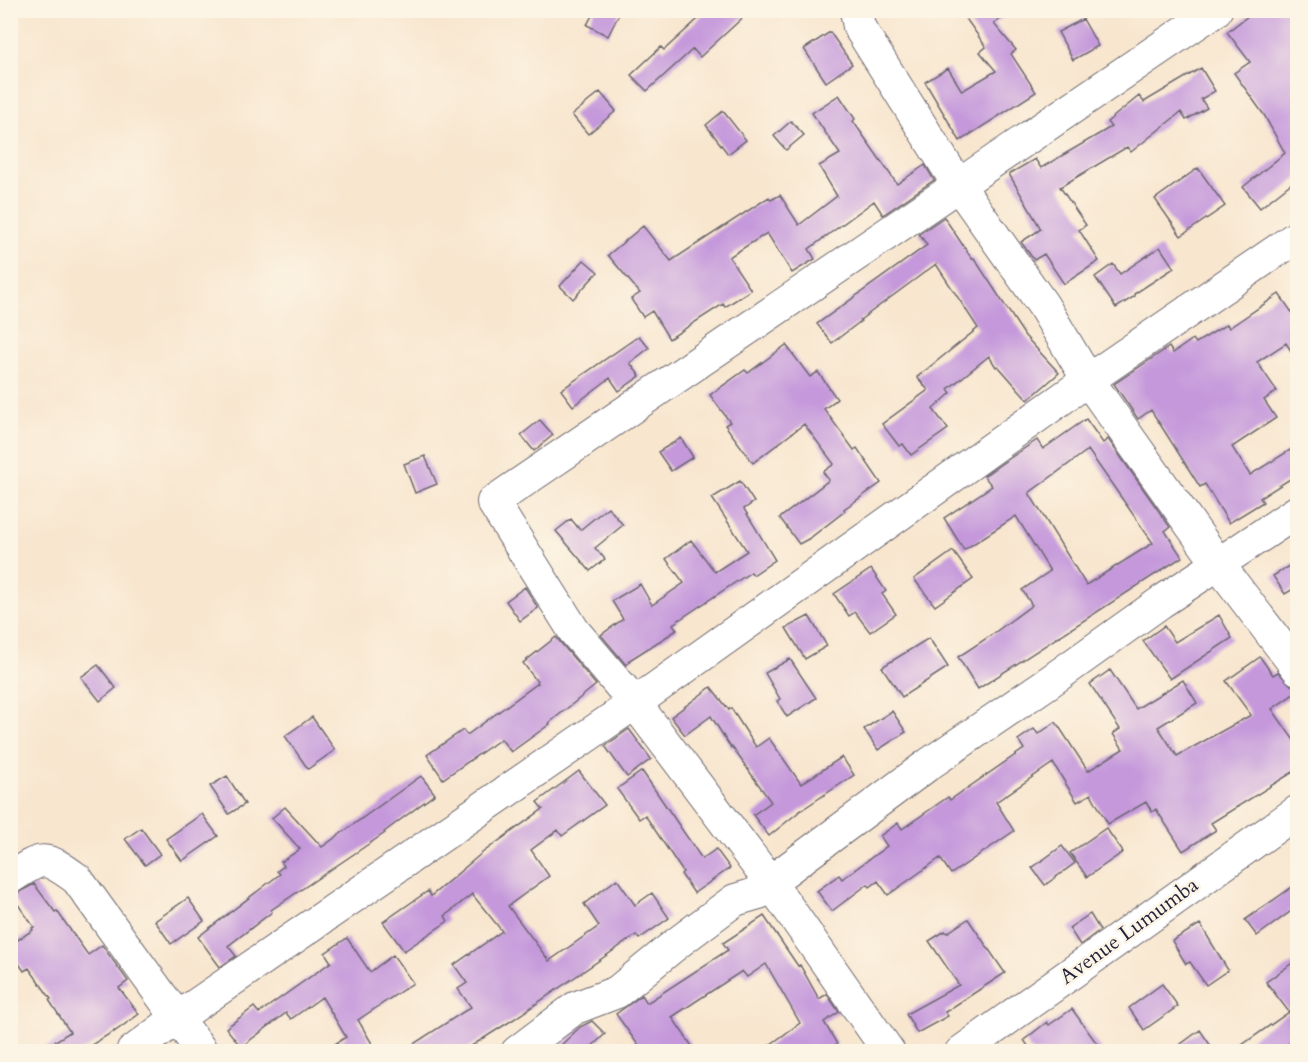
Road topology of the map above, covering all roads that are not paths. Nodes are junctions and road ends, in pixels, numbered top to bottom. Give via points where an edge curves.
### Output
1 (856, 10) edge
2 (1216, 10) edge
3 (959, 186) junction
4 (1298, 237) edge
5 (1088, 380) junction
6 (1298, 511) edge
7 (1219, 565) junction
8 (1298, 669) edge
9 (635, 703) junction
10 (1298, 811) edge
11 (10, 878) edge
12 (770, 882) junction
13 (177, 1018) junction
14 (132, 1052) edge
15 (202, 1052) edge
16 (517, 1052) edge
17 (889, 1052) edge
18 (961, 1052) edge

1 - 3 street via 859,27
2 - 3 street
3 - 5 street via 1043,305
3 - 9 street via 493,502 574,631
4 - 5 street
5 - 7 street
5 - 9 street
6 - 7 street
7 - 8 street
7 - 12 street via 929,764
9 - 12 street
9 - 13 street
10 - 18 street, Avenue Lumumba
11 - 13 street via 36,861 50,862 77,879
12 - 16 street via 759,893 735,900 617,992 575,1008
12 - 17 street
13 - 14 street
13 - 15 street

